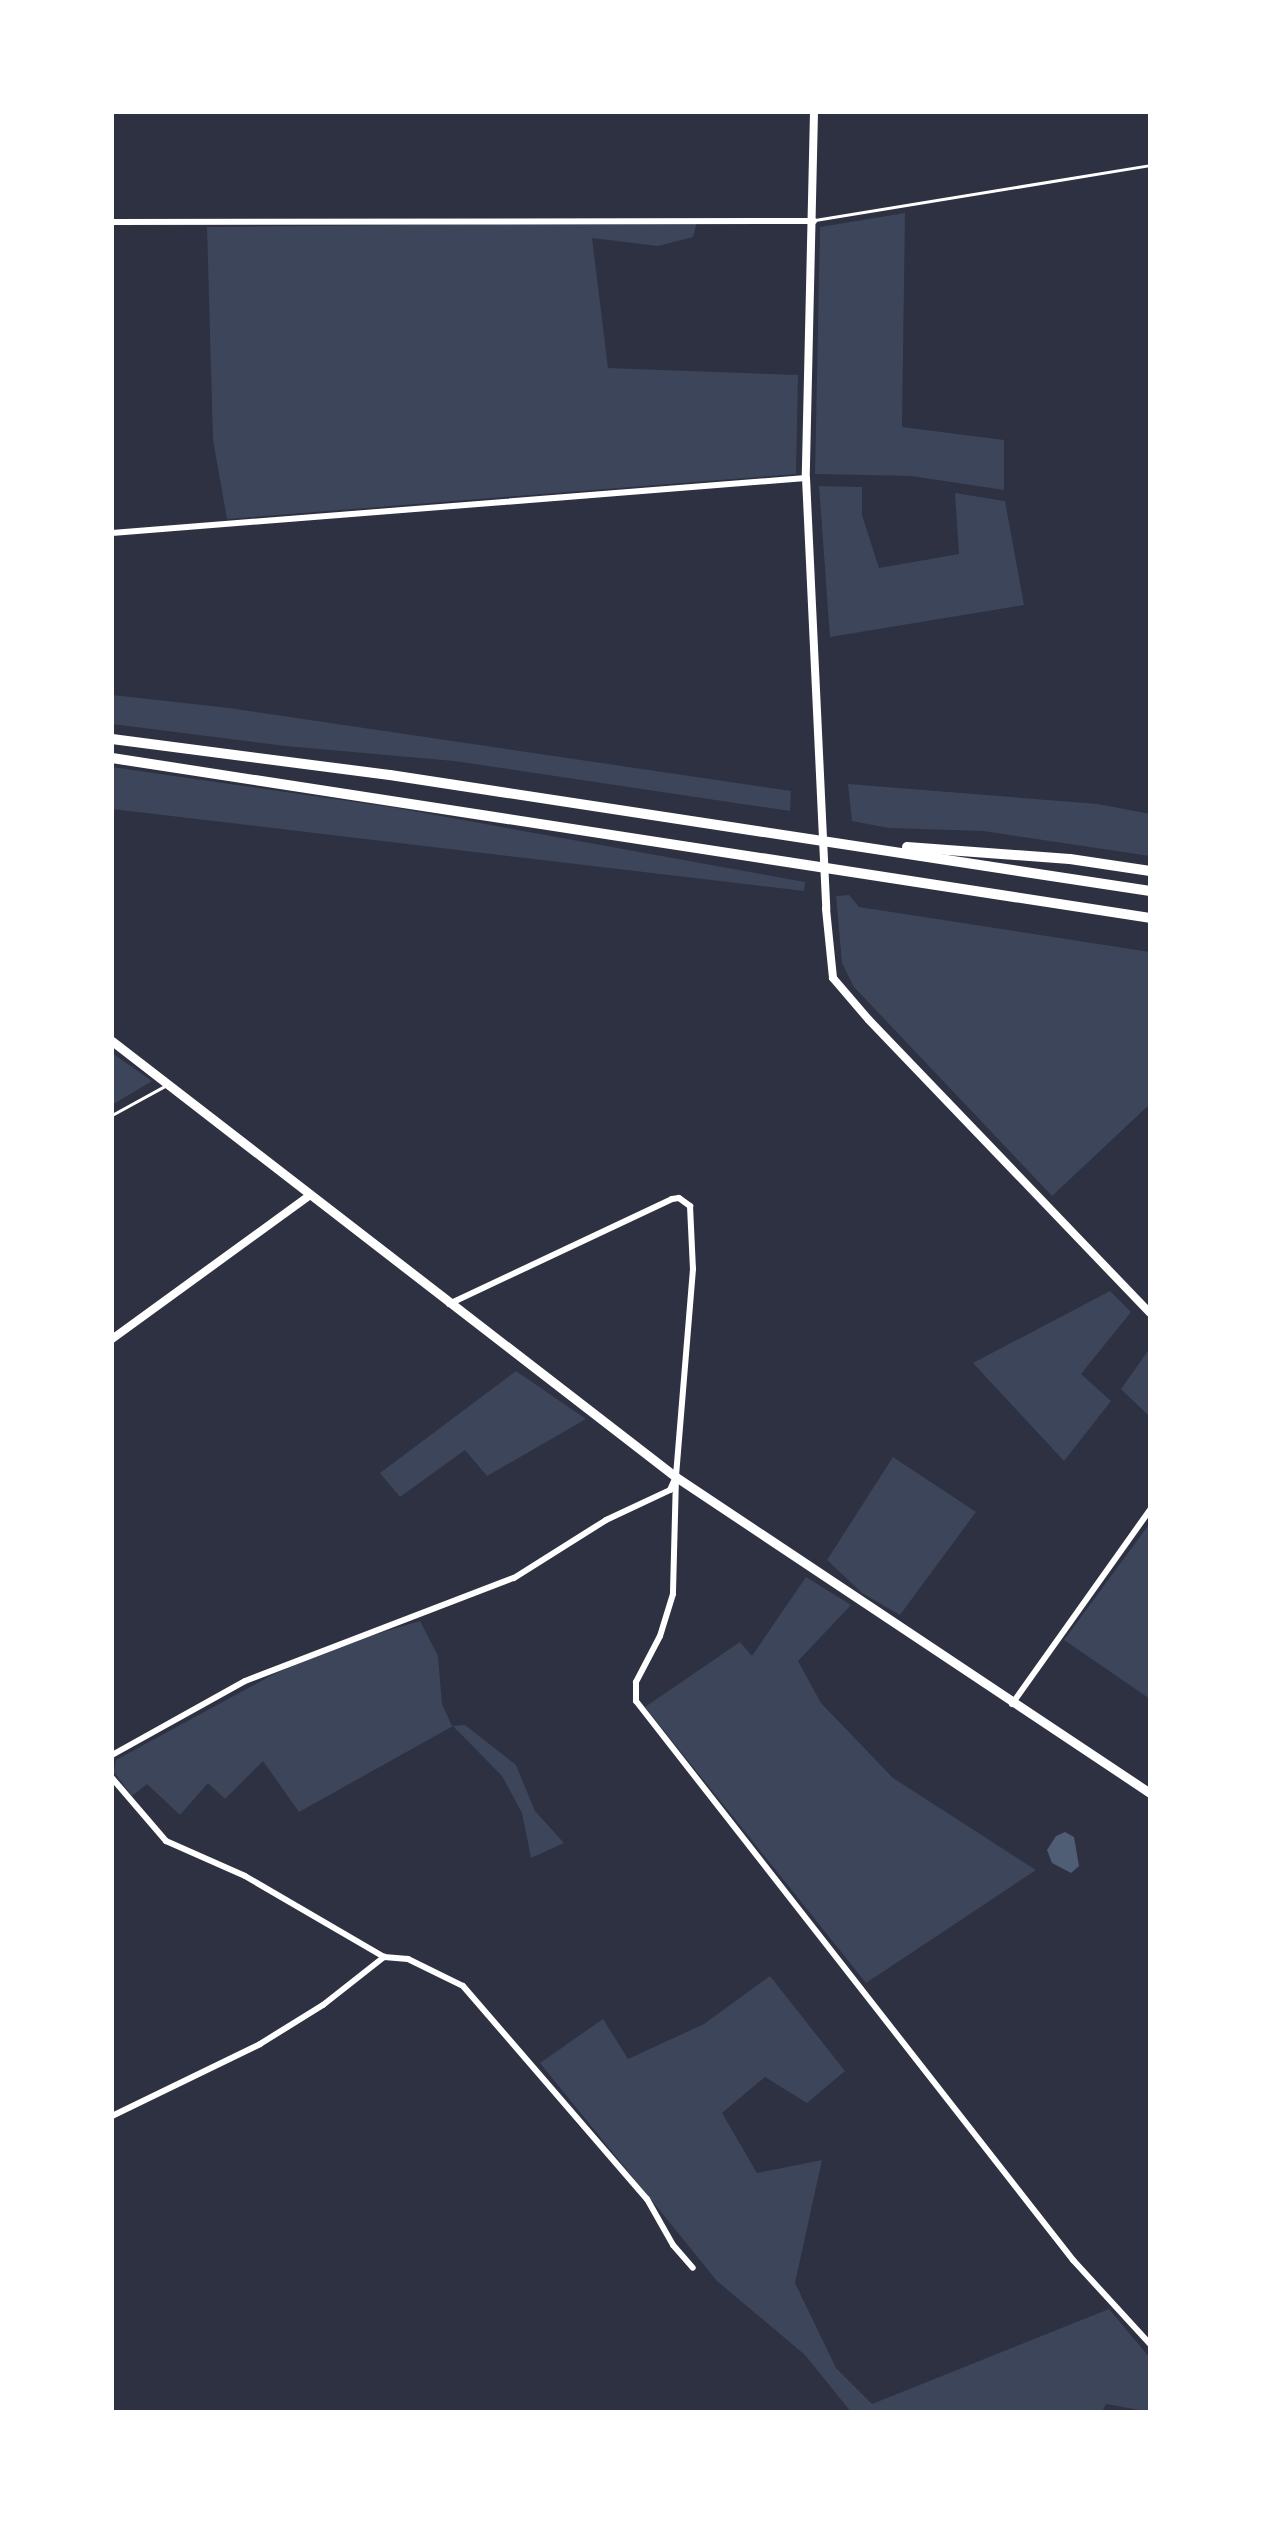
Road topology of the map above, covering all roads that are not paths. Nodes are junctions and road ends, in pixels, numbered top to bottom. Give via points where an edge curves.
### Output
1 (814, 112) edge
2 (1150, 165) edge
3 (814, 220) junction
4 (112, 222) edge
5 (806, 478) junction
6 (112, 533) edge
7 (112, 739) edge
8 (112, 758) edge
9 (873, 847) junction
10 (1150, 871) edge
11 (1150, 891) edge
12 (1150, 918) edge
13 (112, 1041) edge
14 (168, 1084) junction
15 (112, 1115) edge
16 (310, 1195) junction
17 (449, 1304) junction
18 (1150, 1312) edge
19 (112, 1339) edge
20 (676, 1477) junction
21 (1150, 1510) edge
22 (1012, 1703) junction
23 (112, 1755) edge
24 (112, 1778) edge
25 (1150, 1793) edge
26 (384, 1957) junction
27 (112, 2116) edge
28 (693, 2268) dead end
29 (1150, 2344) edge

1 - 3 street
2 - 3 lane
3 - 4 street
3 - 5 street via 809,267
5 - 6 street
5 - 18 street via 826,909 834,978 842,992
7 - 9 highway
8 - 12 highway
9 - 10 highway via 988,851
9 - 11 highway
13 - 14 main road
14 - 15 lane
14 - 16 main road
16 - 17 main road
16 - 19 street
17 - 20 main road
17 - 20 street via 672,1199 686,1200 693,1269
20 - 22 main road
20 - 23 street via 670,1489 606,1520 514,1578 245,1681
20 - 29 street via 673,1594 665,1626 634,1688 636,1701 1073,2260
21 - 22 street
22 - 25 main road
24 - 26 street via 166,1841 245,1876
26 - 27 street via 323,2005 260,2043
26 - 28 street via 435,1970 484,2005 647,2199 673,2245

